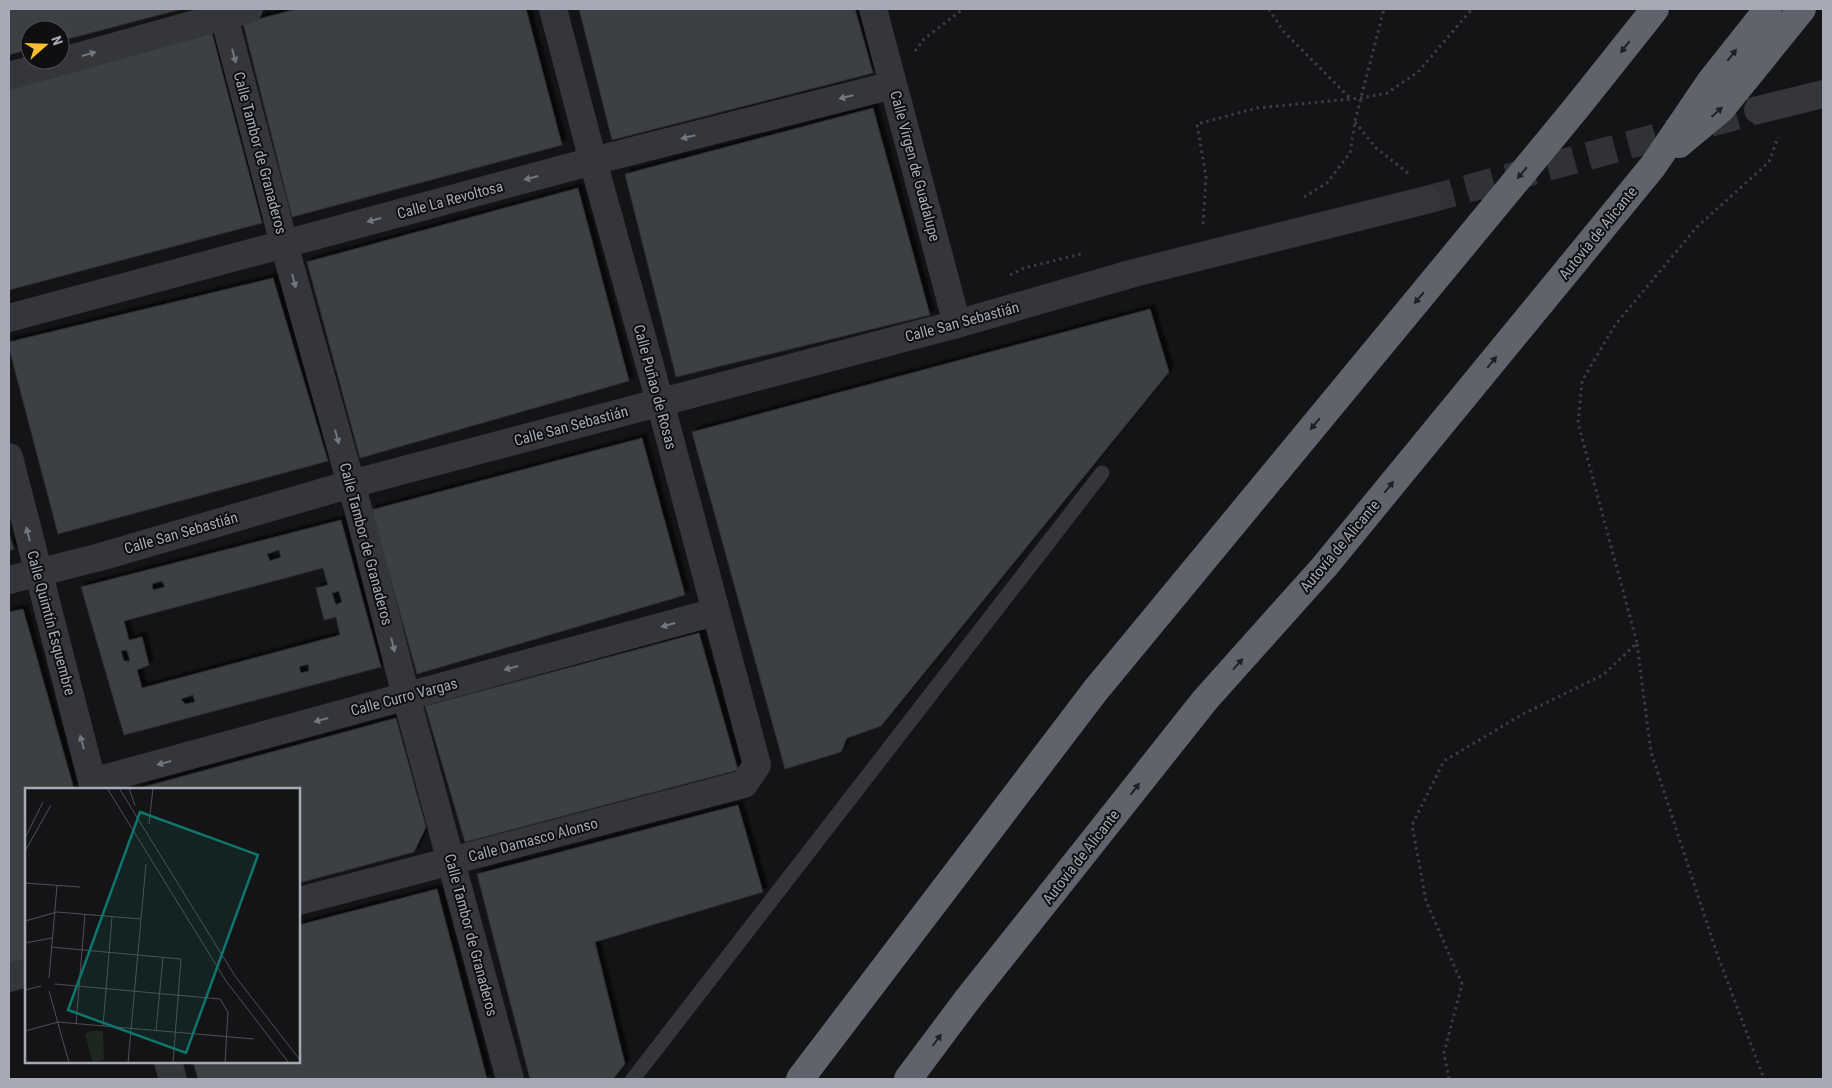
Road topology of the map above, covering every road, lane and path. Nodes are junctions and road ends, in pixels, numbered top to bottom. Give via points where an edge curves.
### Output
1 (554, 9) edge
2 (873, 9) edge
3 (963, 9) edge
4 (1270, 9) edge
5 (1384, 9) edge
6 (1472, 9) edge
7 (1655, 9) edge
8 (1768, 9) edge
9 (1802, 9) edge
10 (232, 11) edge
11 (9, 76) edge
12 (893, 85) junction
13 (1823, 94) edge
14 (1351, 98) junction
15 (1361, 98) junction
16 (1790, 101) junction
17 (1758, 110) tunnel mouth
18 (1355, 121) junction
19 (593, 162) junction
20 (1652, 166) junction
21 (1422, 200) joint
22 (1297, 202) dead end
23 (1203, 228) dead end
24 (284, 244) junction
25 (1088, 253) dead end
26 (1009, 276) dead end
27 (9, 318) edge
28 (957, 324) junction
29 (660, 402) junction
30 (9, 457) edge
31 (1102, 473) dead end
32 (350, 484) junction
33 (38, 573) junction
34 (9, 580) edge
35 (715, 612) junction
36 (1637, 641) junction
37 (406, 696) junction
38 (757, 765) joint
39 (93, 786) edge
40 (451, 862) junction
41 (300, 901) edge
42 (25, 973) edge
43 (9, 978) edge
44 (168, 1063) edge
45 (173, 1079) edge
46 (510, 1079) edge
47 (633, 1079) edge
48 (800, 1079) edge
49 (908, 1079) edge
50 (1449, 1079) edge
51 (1764, 1079) edge

1 - 19 street, Calle Puñao de Rosas
2 - 12 street, Calle Virgen de Guadalupe
3 - 12 path via 924,39
4 - 14 path via 1283,31
5 - 15 path
6 - 15 path via 1418,72 1387,93
7 -> 48 highway via 1095,691
20 -> 8 highway, Autovía de Alicante via 1710,82
20 -> 9 highway via 1721,109
11 -> 10 street
10 -> 24 street, Calle Tambor de Granaderos
12 -> 19 street, Calle La Revoltosa
12 - 28 street, Calle Virgen de Guadalupe
13 - 16 street
14 - 15 path
14 - 23 path via 1257,108 1197,124 1206,177
15 - 18 path
16 - 17 street
16 - 36 path via 1769,162 1697,226 1615,325 1582,381 1578,423
18 - 21 path via 1376,148 1410,175
18 - 22 path via 1350,153 1327,183
19 -> 24 street, Calle La Revoltosa
19 - 29 street, Calle Puñao de Rosas
49 -> 20 highway, Autovía de Alicante via 1205,700 1324,567
21 - 28 street, Calle San Sebastián via 1134,273
24 - 27 street, Calle La Revoltosa
24 -> 32 street, Calle Tambor de Granaderos
25 - 26 path via 1024,268
28 - 29 street, Calle San Sebastián
29 - 32 street, Calle San Sebastián
29 - 35 street, Calle Puñao de Rosas
33 -> 30 street, Calle Quimtín Esquembre
31 - 47 lane
32 - 33 street, Calle San Sebastián
32 -> 37 street, Calle Tambor de Granaderos
33 - 34 street, Calle San Sebastián
39 -> 33 street, Calle Quimtín Esquembre
35 -> 37 street, Calle Curro Vargas
35 - 38 street, Calle Puñao de Rosas
36 - 50 path via 1603,675 1523,714 1444,761 1412,825 1426,901 1462,984 1444,1053
36 - 51 path via 1651,752 1716,951
37 -> 39 street, Calle Curro Vargas
37 - 40 street, Calle Tambor de Granaderos
38 - 40 street, Calle Damasco Alonso via 744,784
40 - 41 street, Calle Damasco Alonso
40 - 46 street, Calle Tambor de Granaderos
42 - 43 street
44 - 45 street

